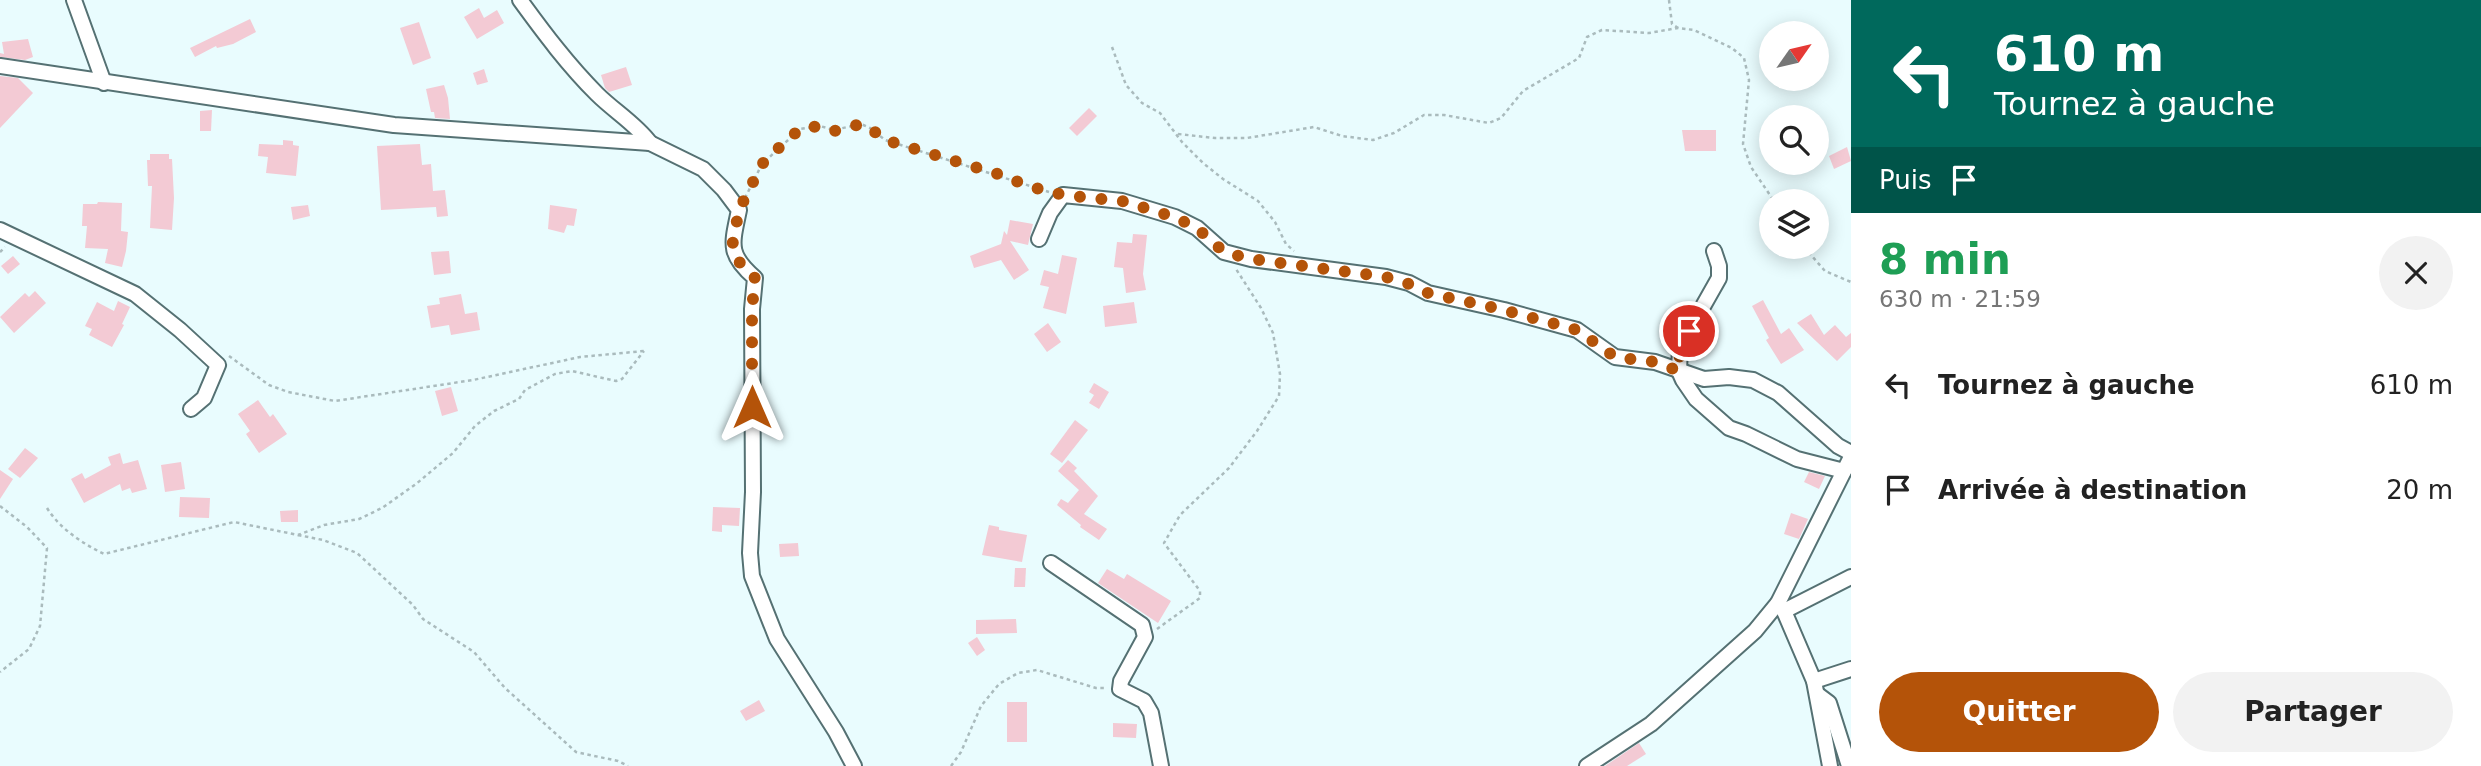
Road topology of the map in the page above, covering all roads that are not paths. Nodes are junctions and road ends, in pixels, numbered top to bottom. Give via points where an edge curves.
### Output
1 (74, 0) edge
2 (520, 0) edge
3 (0, 66) edge
4 (104, 83) junction
5 (650, 143) junction
6 (0, 230) edge
7 (1040, 239) dead end
8 (1714, 251) dead end
9 (1679, 371) junction
10 (191, 409) dead end
11 (1851, 455) edge
12 (1844, 471) junction
13 (1051, 562) dead end
14 (1851, 577) edge
15 (1781, 607) junction
16 (1851, 669) edge
17 (1815, 687) junction
18 (854, 766) edge
19 (1161, 766) edge
20 (1587, 766) edge
21 (1830, 766) edge
22 (1849, 766) edge

1 - 4 street
2 - 5 street via 579,75
3 - 4 street
4 - 5 street via 394,125
5 - 18 street via 703,169 739,210 732,247 742,267 755,278 752,576 777,639
6 - 10 street via 135,294 209,356 218,365 204,398
7 - 9 street via 1063,195 1122,201 1197,228 1224,252 1386,277 1428,293 1577,330 1615,357 1655,362
8 - 9 street via 1719,278 1680,347
9 - 11 street via 1704,379 1753,380 1778,393
9 - 12 street via 1696,399 1728,428 1797,459
11 - 12 street
12 - 15 street
13 - 19 street via 1142,625 1145,636 1120,689 1144,701 1152,713
14 - 15 street
15 - 17 street
15 - 20 street via 1651,724
16 - 17 street
17 - 21 street
17 - 22 street via 1829,704

